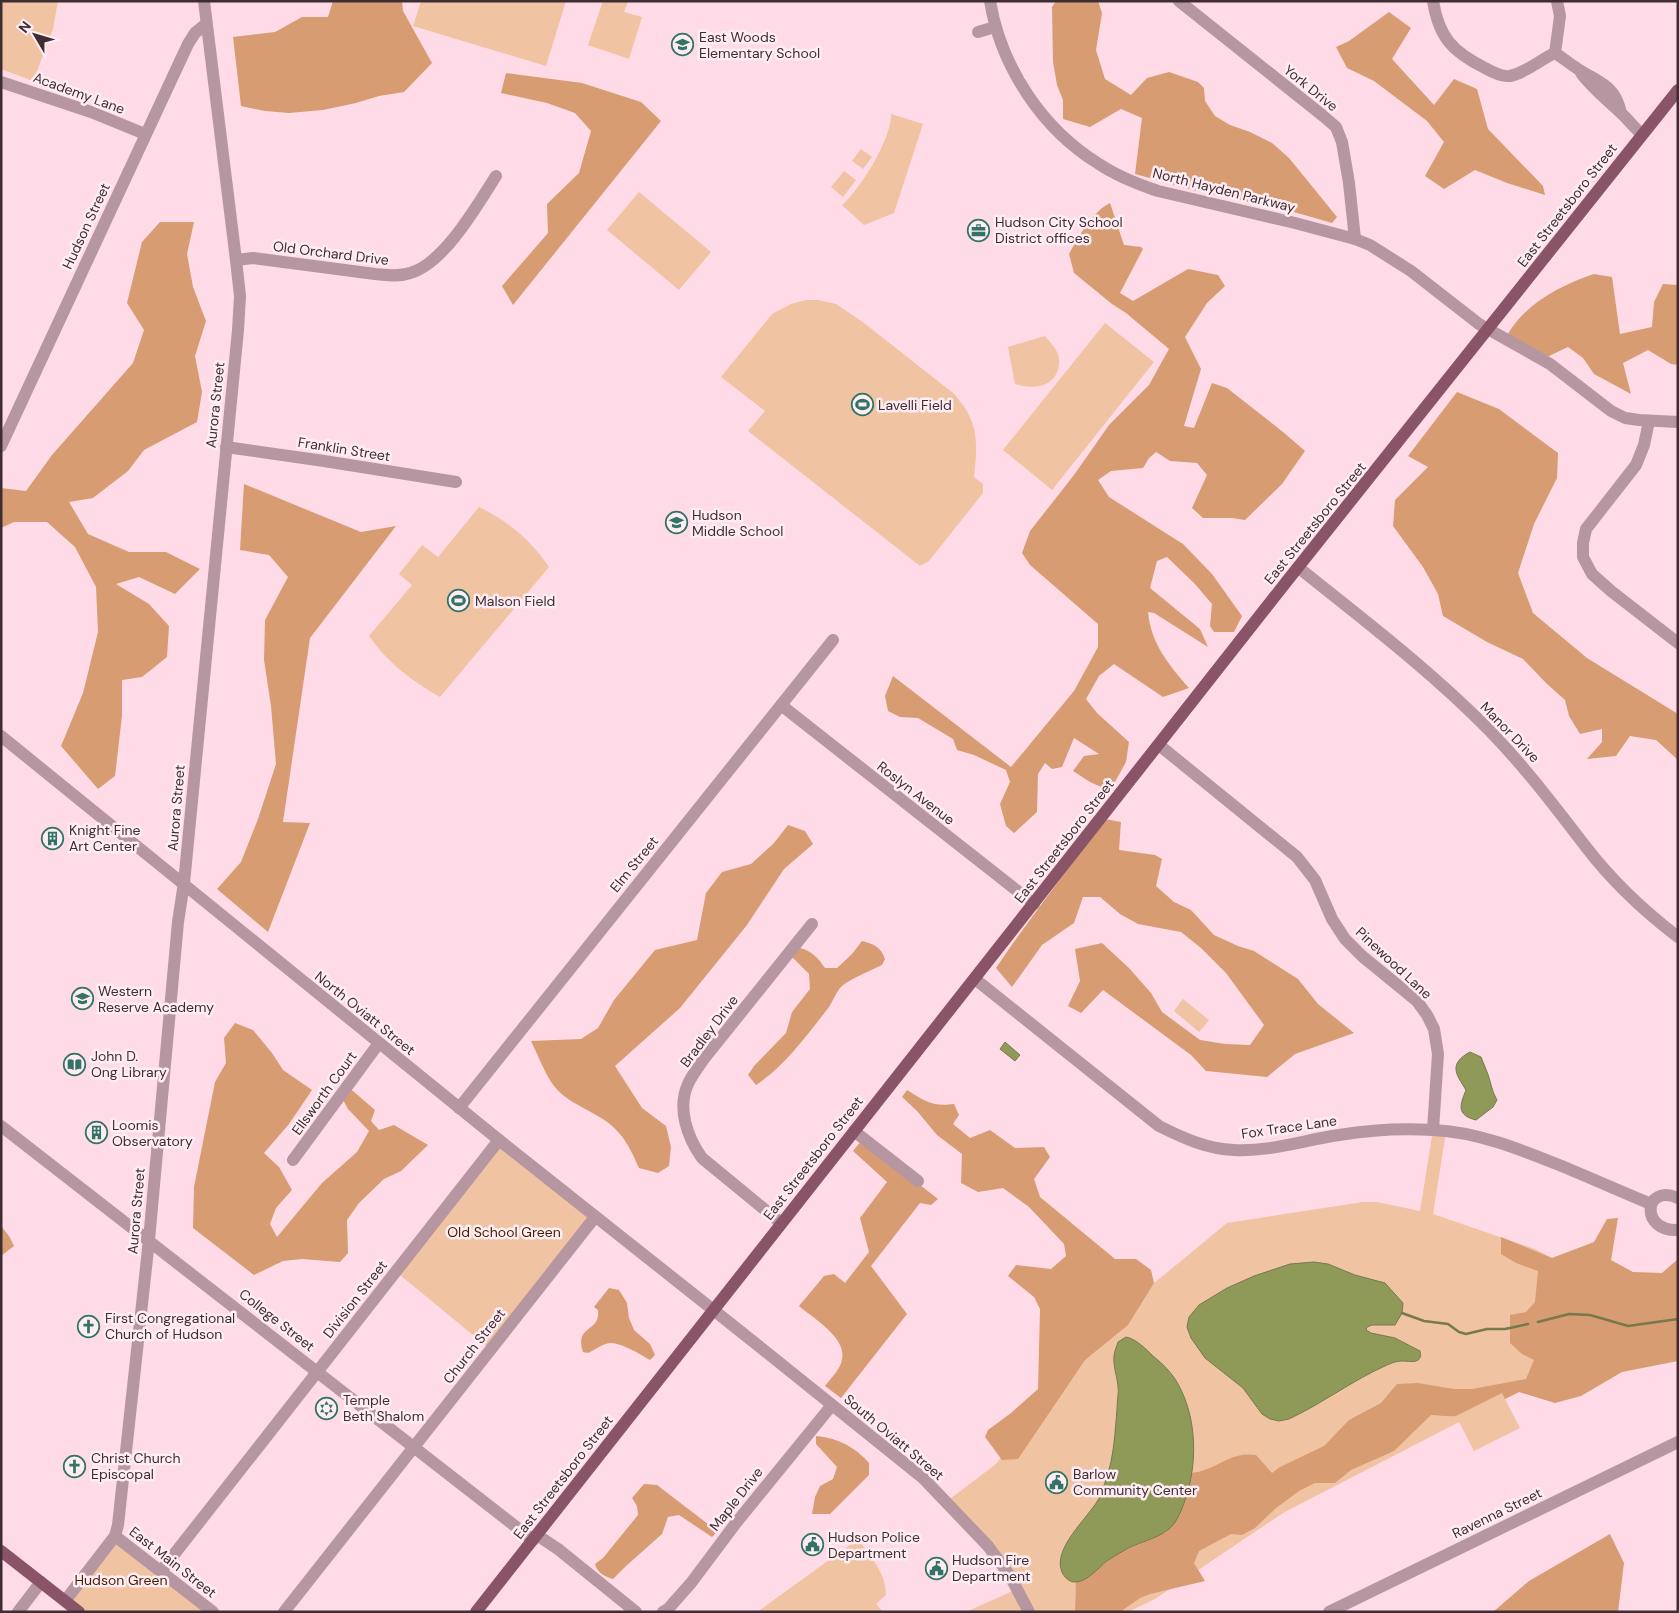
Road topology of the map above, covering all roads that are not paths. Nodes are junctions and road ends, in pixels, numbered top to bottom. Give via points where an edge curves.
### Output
1 (204, 1) edge
2 (990, 1) edge
3 (1179, 1) edge
4 (1433, 1) edge
5 (1557, 1) edge
6 (206, 24) junction
7 (995, 27) junction
8 (978, 32) dead end
9 (1555, 53) junction
10 (1, 82) edge
11 (1678, 90) edge
12 (145, 134) junction
13 (1642, 134) junction
14 (496, 176) dead end
15 (1355, 239) junction
16 (236, 260) junction
17 (1488, 329) junction
18 (1649, 421) junction
19 (1678, 422) edge
20 (1, 446) edge
21 (226, 447) junction
22 (456, 482) dead end
23 (1299, 568) junction
24 (833, 640) dead end
25 (1678, 643) edge
26 (781, 705) junction
27 (1, 736) edge
28 (1159, 745) junction
29 (184, 883) junction
30 (1034, 904) junction
31 (812, 924) dead end
32 (1678, 937) edge
33 (975, 979) junction
34 (379, 1043) junction
35 (459, 1108) junction
36 (1, 1126) edge
37 (1433, 1130) junction
38 (854, 1132) junction
39 (499, 1140) junction
40 (293, 1160) dead end
41 (918, 1181) dead end
42 (1678, 1198) edge
43 (1651, 1204) junction
44 (595, 1217) junction
45 (781, 1223) junction
46 (1678, 1230) edge
47 (149, 1240) junction
48 (712, 1310) junction
49 (317, 1371) junction
50 (832, 1405) junction
51 (1678, 1442) edge
52 (413, 1447) junction
53 (115, 1536) junction
54 (535, 1537) junction
55 (1, 1551) edge
56 (161, 1571) junction
57 (41, 1582) junction
58 (65, 1601) junction
59 (18, 1612) edge
60 (79, 1612) edge
61 (213, 1612) edge
62 (284, 1612) edge
63 (476, 1612) edge
64 (636, 1612) edge
65 (664, 1612) edge
66 (1029, 1612) edge
67 (1329, 1612) edge

1 - 6 street, Aurora Street
2 - 7 street, North Hayden Parkway
3 - 15 street, York Drive via 1336,127 1349,183
4 - 9 street via 1450,45 1492,72 1512,76
5 - 9 street via 1560,16
6 - 12 street, Hudson Street via 188,44
6 - 16 street, Aurora Street
7 - 8 street
7 - 15 street, North Hayden Parkway via 1018,79 1032,101 1058,132 1098,164 1158,191
9 - 13 street via 1608,87 1617,97 1621,113
10 - 12 street, Academy Lane
11 - 13 main road, East Streetsboro Street
12 - 20 street, Hudson Street
13 - 17 main road, East Streetsboro Street
14 - 16 street, Old Orchard Drive via 442,251 410,274 375,274 253,258
15 - 17 street, North Hayden Parkway via 1411,271
16 - 21 street, Aurora Street via 240,296
17 - 18 street, North Hayden Parkway via 1550,364 1611,411 1625,418
17 - 23 main road, East Streetsboro Street
18 - 19 street, North Hayden Parkway
18 - 25 street via 1636,464 1586,529 1584,557 1592,574
21 - 22 street, Franklin Street
21 - 29 street, Aurora Street
23 - 28 main road, East Streetsboro Street
23 - 32 street, Manor Drive via 1421,668 1489,730 1547,795 1614,879
24 - 26 street, Elm Street
26 - 30 street, Roslyn Avenue
26 - 35 street, Elm Street
27 - 29 street, North Oviatt Street
28 - 30 main road, East Streetsboro Street
28 - 37 street, Pinewood Lane via 1297,857 1315,880 1332,919 1345,939 1417,1001 1427,1015 1434,1029 1438,1054
29 - 34 street, North Oviatt Street
29 - 47 street, Aurora Street
30 - 33 main road, East Streetsboro Street
31 - 45 street, Bradley Drive via 703,1060 684,1096 687,1132 702,1158
33 - 37 street, Fox Trace Lane via 1159,1126 1182,1138 1234,1150 1276,1148 1338,1135 1377,1131
33 - 38 main road, East Streetsboro Street
34 - 35 street, North Oviatt Street
34 - 40 street, Ellsworth Court
35 - 39 street, North Oviatt Street
36 - 47 street, College Street
37 - 43 street, Fox Trace Lane via 1495,1141 1523,1150
38 - 41 street
38 - 45 main road, East Streetsboro Street
39 - 44 street, North Oviatt Street
39 - 49 street, Division Street
42 - 43 street via 1664,1195
43 - 46 street via 1654,1223 1667,1230
44 - 48 street, North Oviatt Street
44 - 52 street, Church Street
45 - 48 main road, East Streetsboro Street
47 - 49 street, College Street
47 - 53 street, Aurora Street
48 - 50 street, South Oviatt Street
48 - 54 main road, East Streetsboro Street
49 - 52 street, College Street
49 - 56 street, Division Street
50 - 65 street, Maple Drive via 691,1583
50 - 66 street, South Oviatt Street via 922,1478 956,1512 988,1546 1010,1576
51 - 67 street, Ravenna Street
52 - 54 street, College Street
52 - 62 street, Church Street
53 - 56 street, East Main Street
53 - 58 street
54 - 63 main road, East Streetsboro Street
54 - 64 street, College Street via 558,1549
55 - 57 main road
56 - 61 street, East Main Street
57 - 58 main road
57 - 59 street
58 - 60 main road

